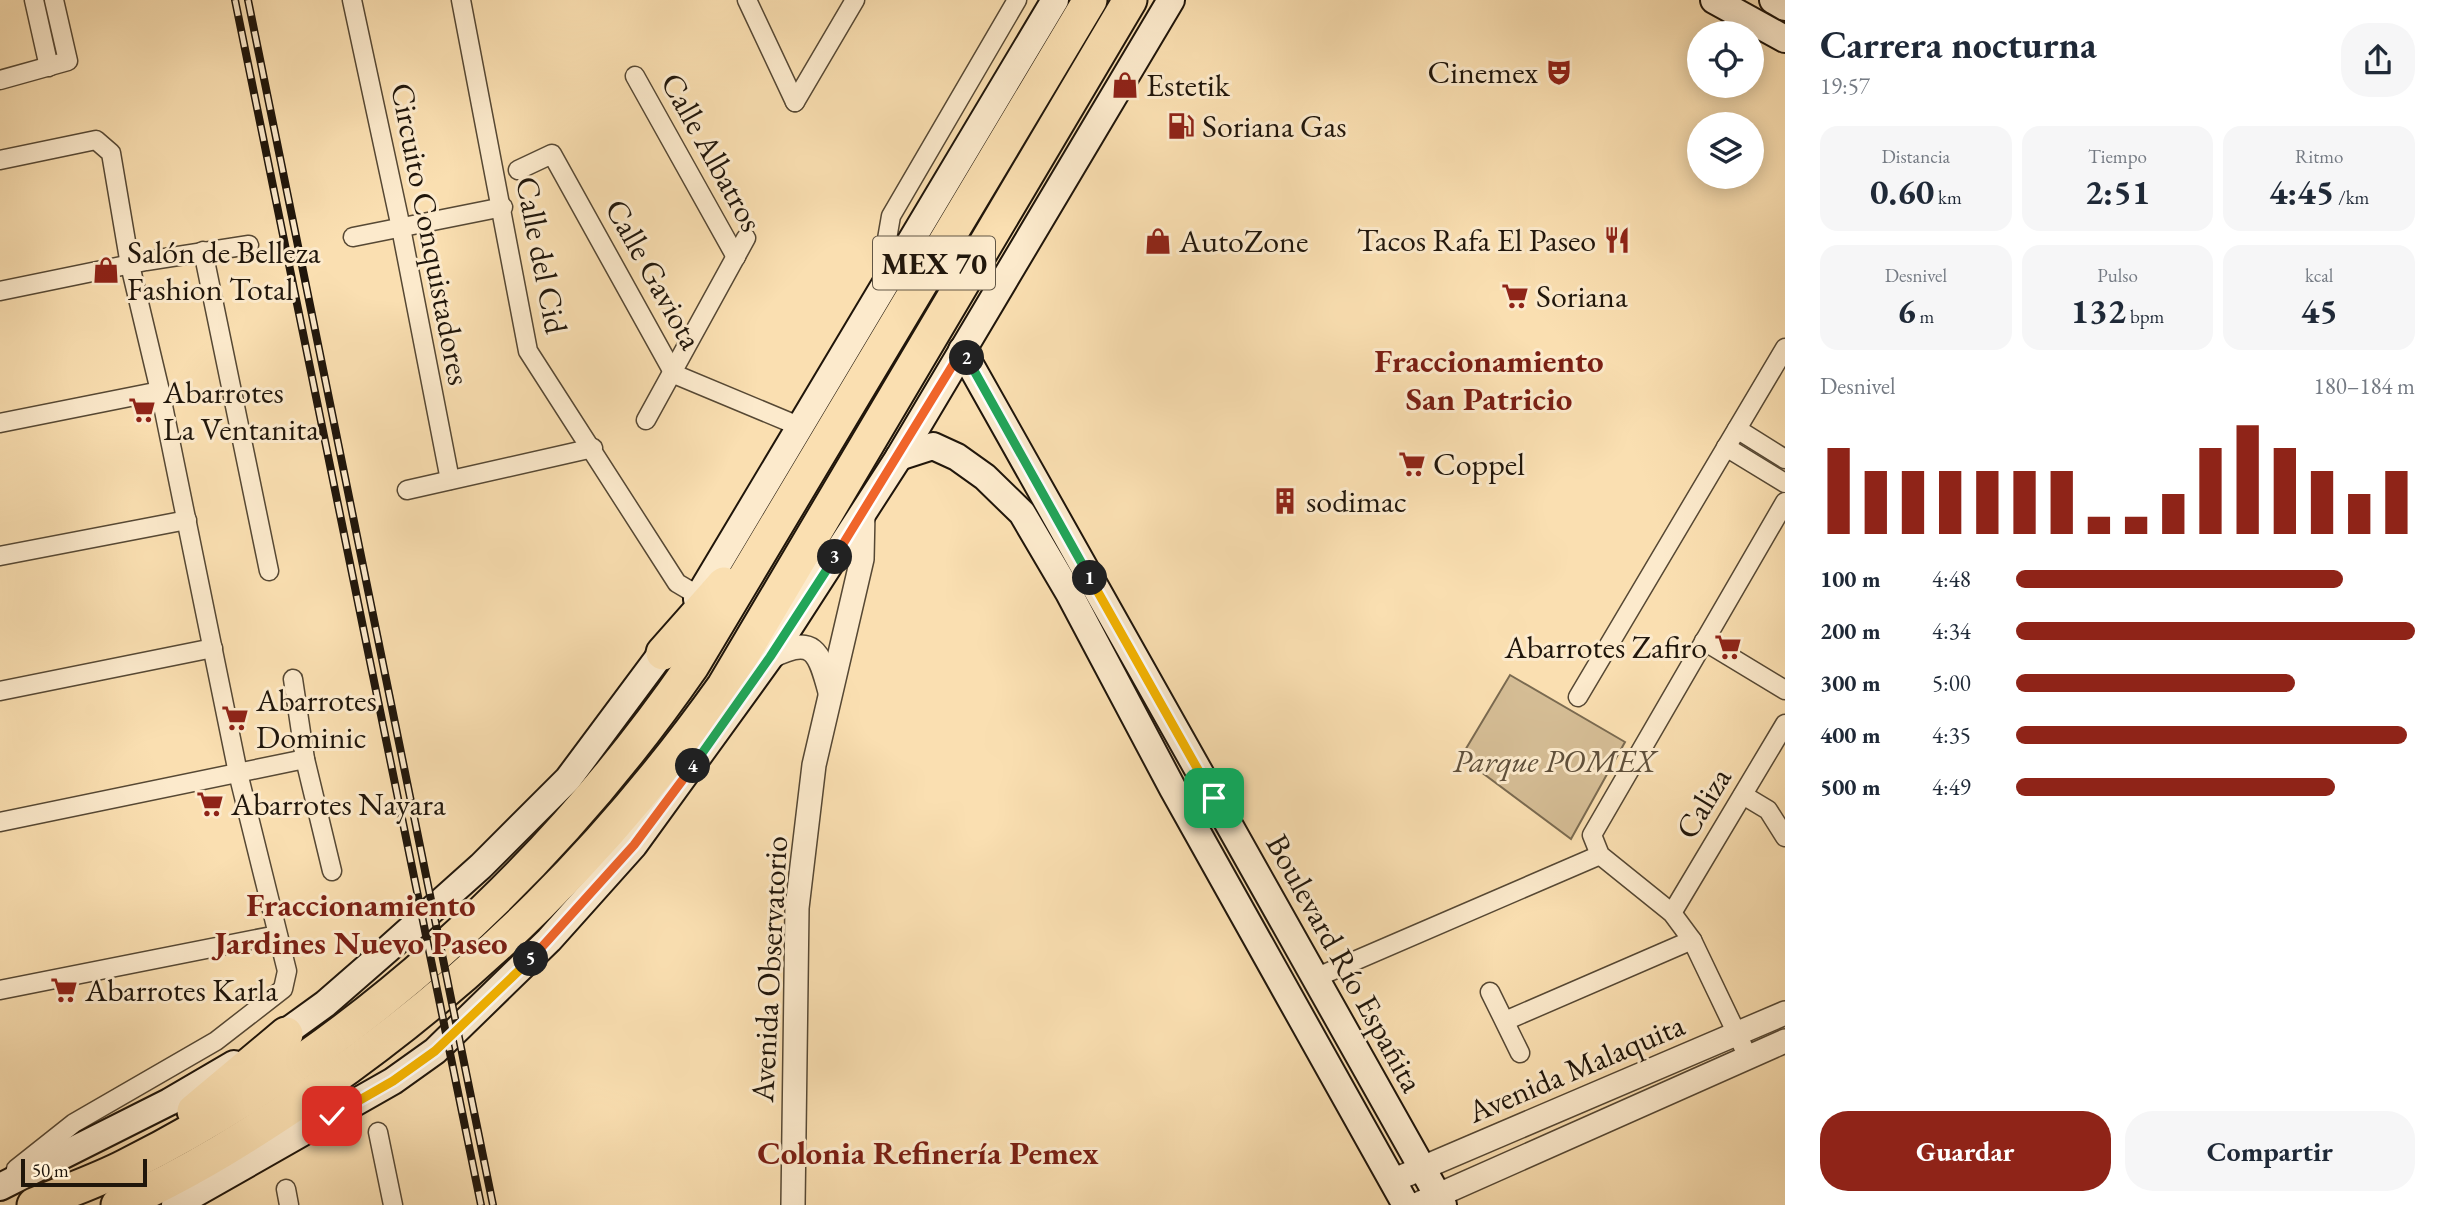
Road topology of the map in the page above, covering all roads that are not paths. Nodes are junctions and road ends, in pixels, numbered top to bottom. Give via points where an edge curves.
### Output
1 (34, 0) edge
2 (54, 0) edge
3 (352, 0) edge
4 (461, 0) edge
5 (747, 0) edge
6 (855, 0) edge
7 (1017, 0) edge
8 (1055, 0) edge
9 (1090, 0) edge
10 (1130, 0) edge
11 (1171, 0) edge
12 (1714, 0) edge
13 (1773, 0) edge
14 (1785, 7) edge
15 (1784, 36) edge
16 (48, 66) junction
17 (635, 75) dead end
18 (0, 80) edge
19 (0, 159) edge
20 (518, 170) dead end
21 (503, 207) junction
22 (401, 228) junction
23 (353, 237) dead end
24 (746, 238) dead end
25 (249, 245) dead end
26 (203, 251) junction
27 (736, 257) junction
28 (130, 265) junction
29 (894, 272) junction
30 (0, 291) edge
31 (1785, 348) edge
32 (962, 350) junction
33 (674, 374) junction
34 (160, 391) junction
35 (646, 420) dead end
36 (0, 423) edge
37 (801, 427) junction
38 (1737, 429) junction
39 (593, 447) junction
40 (1726, 447) junction
41 (899, 457) junction
42 (1785, 459) edge
43 (450, 480) junction
44 (1785, 483) edge
45 (407, 490) dead end
46 (1785, 502) edge
47 (863, 512) junction
48 (187, 520) junction
49 (777, 525) junction
50 (0, 556) edge
51 (269, 571) dead end
52 (699, 596) junction
53 (1704, 641) junction
54 (213, 648) junction
55 (663, 653) junction
56 (770, 657) junction
57 (293, 679) dead end
58 (0, 691) edge
59 (1785, 691) edge
60 (831, 696) junction
61 (1578, 698) dead end
62 (1785, 724) edge
63 (705, 749) junction
64 (304, 759) junction
65 (238, 773) junction
66 (1742, 796) junction
67 (0, 822) edge
68 (618, 825) junction
69 (1785, 837) edge
70 (1600, 855) junction
71 (331, 871) dead end
72 (1672, 913) junction
73 (277, 935) junction
74 (1692, 940) junction
75 (1315, 978) junction
76 (0, 990) edge
77 (1490, 992) dead end
78 (1785, 1013) edge
79 (1504, 1021) junction
80 (1737, 1033) junction
81 (286, 1034) junction
82 (1785, 1041) edge
83 (1520, 1053) dead end
84 (1748, 1057) junction
85 (377, 1132) dead end
86 (129, 1165) junction
87 (1422, 1168) junction
88 (1392, 1181) junction
89 (0, 1185) edge
90 (1432, 1202) edge
91 (34, 1205) edge
92 (118, 1205) edge
93 (174, 1205) edge
94 (393, 1205) edge
95 (793, 1205) edge
96 (1406, 1205) edge

1 - 16 street
2 - 16 street via 68,61
3 - 22 street, Circuito Conquistadores
4 - 21 street, Calle del Cid
5 - 6 street via 794,102
7 - 29 street via 891,216 887,239
8 - 29 main road
9 - 49 highway, MEX 70
10 - 68 highway, MEX 70 via 724,686
11 - 32 main road
12 - 15 main road
13 - 14 main road
16 - 18 street
17 - 27 street, Calle Albatros
19 - 28 street via 96,140 111,153
20 - 33 street, Calle Gaviota via 552,154
21 - 22 street
21 - 39 street, Calle del Cid via 528,351
22 - 23 street
22 - 43 street, Circuito Conquistadores
24 - 27 street
25 - 26 street
26 - 28 street
26 - 51 street
27 - 33 street
28 - 30 street
28 - 34 street
29 - 37 main road
31 - 38 street
32 - 41 main road
32 - 75 main road, Boulevard Río Españita
33 - 35 street
33 - 37 street, Calle Gaviota
34 - 36 street
34 - 48 street
37 - 52 main road
38 - 40 street
38 - 42 street
39 - 43 street
39 - 52 street, Calle del Cid via 677,583
40 - 44 street
40 - 61 street
41 - 47 main road
41 - 88 main road, Boulevard Río Españita via 933,446 985,477 1022,513
43 - 45 street
46 - 53 street
47 - 56 main road
47 - 60 street, Avenida Observatorio via 862,559
48 - 50 street
48 - 54 street
49 - 55 highway
49 - 86 highway, MEX 70 via 692,666 641,739 502,892 351,1026 242,1101
52 - 55 main road
53 - 59 street
53 - 70 street via 1592,835
54 - 58 street
54 - 65 street
55 - 81 main road via 568,779 481,866
56 - 60 street, Avenida Observatorio via 791,646 813,652 821,659
56 - 63 main road
57 - 64 street
60 - 95 street, Avenida Observatorio via 814,765 797,908
62 - 66 street, Caliza
63 - 68 highway
63 - 93 main road via 634,845 575,911 435,1051 382,1087
64 - 65 street
64 - 71 street
65 - 67 street
65 - 73 street
66 - 69 street via 1768,810
66 - 72 street, Caliza
68 - 92 highway, MEX 70 via 460,981 370,1052 258,1130
70 - 72 street
70 - 75 street
72 - 74 street
73 - 76 street
73 - 89 street via 287,971 283,989 216,1041 74,1123
74 - 79 street
74 - 80 street
75 - 87 main road, Boulevard Río Españita
77 - 79 street
78 - 80 street, Avenida Malaquita
79 - 83 street
80 - 84 street
80 - 87 street, Avenida Malaquita
81 - 86 highway
81 - 89 main road via 169,1102
82 - 84 street, Avenida Malaquita
84 - 90 street, Avenida Malaquita
85 - 94 street
86 - 91 highway, MEX 70
87 - 88 street, Avenida Malaquita
87 - 90 main road, Boulevard Río Españita
88 - 96 main road, Boulevard Río Españita

